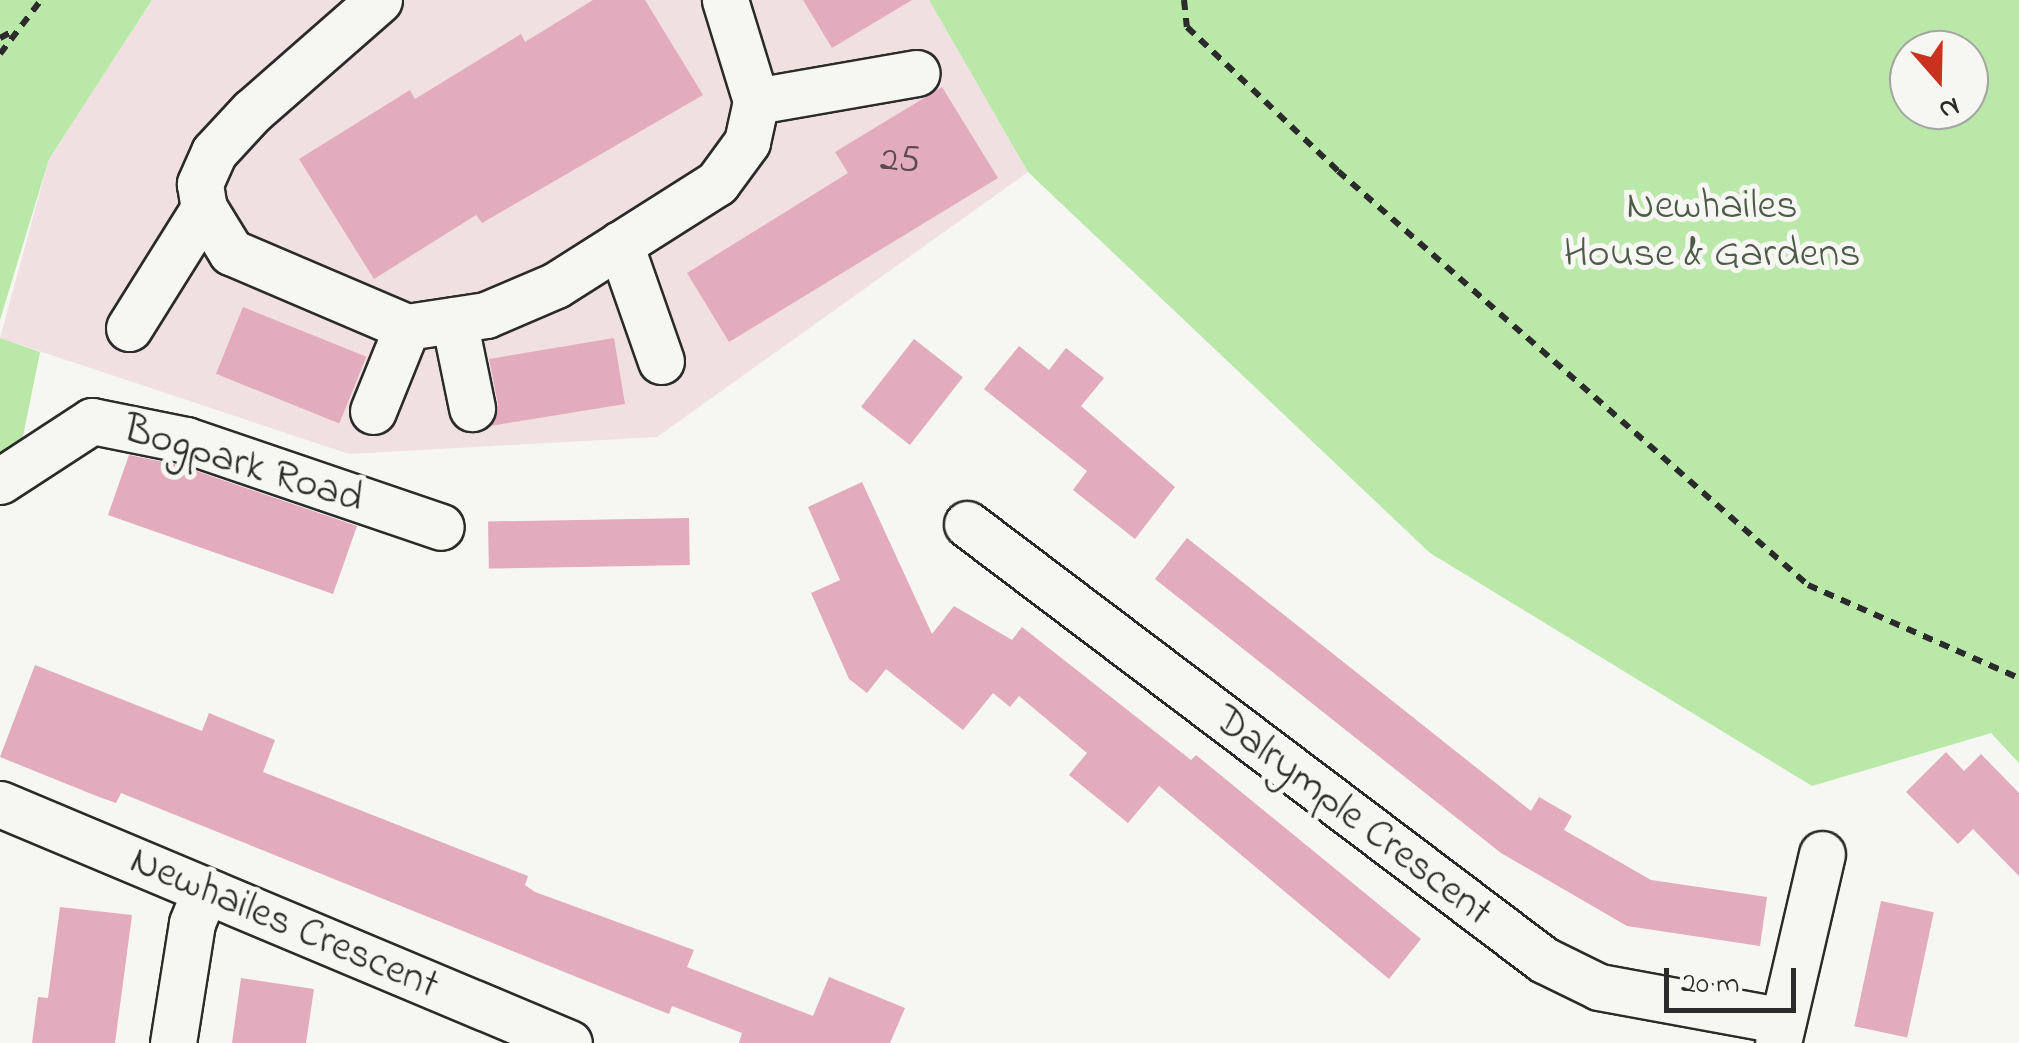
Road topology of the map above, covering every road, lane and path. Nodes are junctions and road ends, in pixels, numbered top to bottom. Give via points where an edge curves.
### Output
1 (41, 0) edge
2 (379, 0) edge
3 (724, 0) edge
4 (1184, 0) edge
5 (21, 27) junction
6 (0, 38) edge
7 (0, 54) edge
8 (917, 74) dead end
9 (756, 101) junction
10 (204, 208) junction
11 (620, 244) junction
12 (454, 320) junction
13 (407, 327) junction
14 (129, 328) dead end
15 (660, 361) dead end
16 (472, 408) dead end
17 (373, 410) dead end
18 (0, 481) edge
19 (968, 523) dead end
20 (442, 526) dead end
21 (2019, 678) edge
22 (0, 804) edge
23 (1822, 854) dead end
24 (205, 892) junction
25 (1779, 1031) edge
26 (173, 1043) edge
27 (569, 1043) edge

1 - 5 path
2 - 10 street via 214,152 200,184
3 - 9 street
4 - 21 path via 1187,27 1338,171 1808,585
5 - 6 path
5 - 7 path
8 - 9 street
9 - 11 street via 747,142 717,183
10 - 13 street via 231,252
10 - 14 street
11 - 12 street via 556,285
11 - 15 street
12 - 13 street
12 - 16 street
13 - 17 street
18 - 20 street, Bogpark Road via 92,421 186,440
19 - 25 street, Dalrymple Crescent via 1544,960 1599,987
22 - 24 street, Newhailes Crescent
23 - 25 street
24 - 26 street via 192,923
24 - 27 street, Newhailes Crescent

